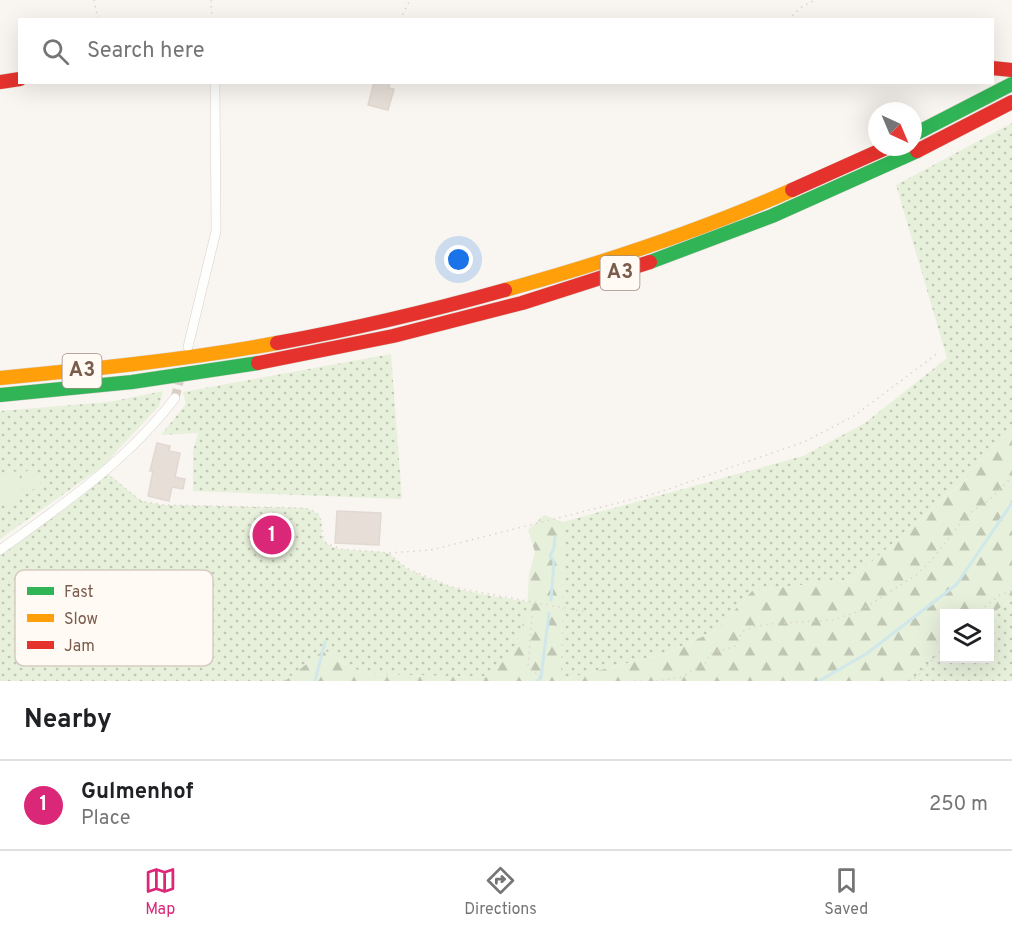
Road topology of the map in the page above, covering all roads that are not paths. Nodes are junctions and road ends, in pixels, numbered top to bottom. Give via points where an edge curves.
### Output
1 (994, 68) edge
2 (1012, 70) edge
3 (18, 79) edge
4 (0, 82) edge
5 (215, 84) edge
6 (1012, 84) edge
7 (1012, 102) edge
8 (922, 130) edge
9 (868, 156) edge
10 (188, 347) dead end
11 (0, 378) edge
12 (0, 395) edge
13 (175, 398) tunnel mouth
14 (0, 550) edge

1 - 2 main road
3 - 4 main road
5 - 10 street via 216,231
6 - 8 main road
7 - 12 main road, A3 via 912,154 785,211 653,261 527,302 288,359 163,379
9 - 11 main road, A3 via 705,225 563,274 469,301 236,351 130,367
13 - 14 street via 158,421 106,472

